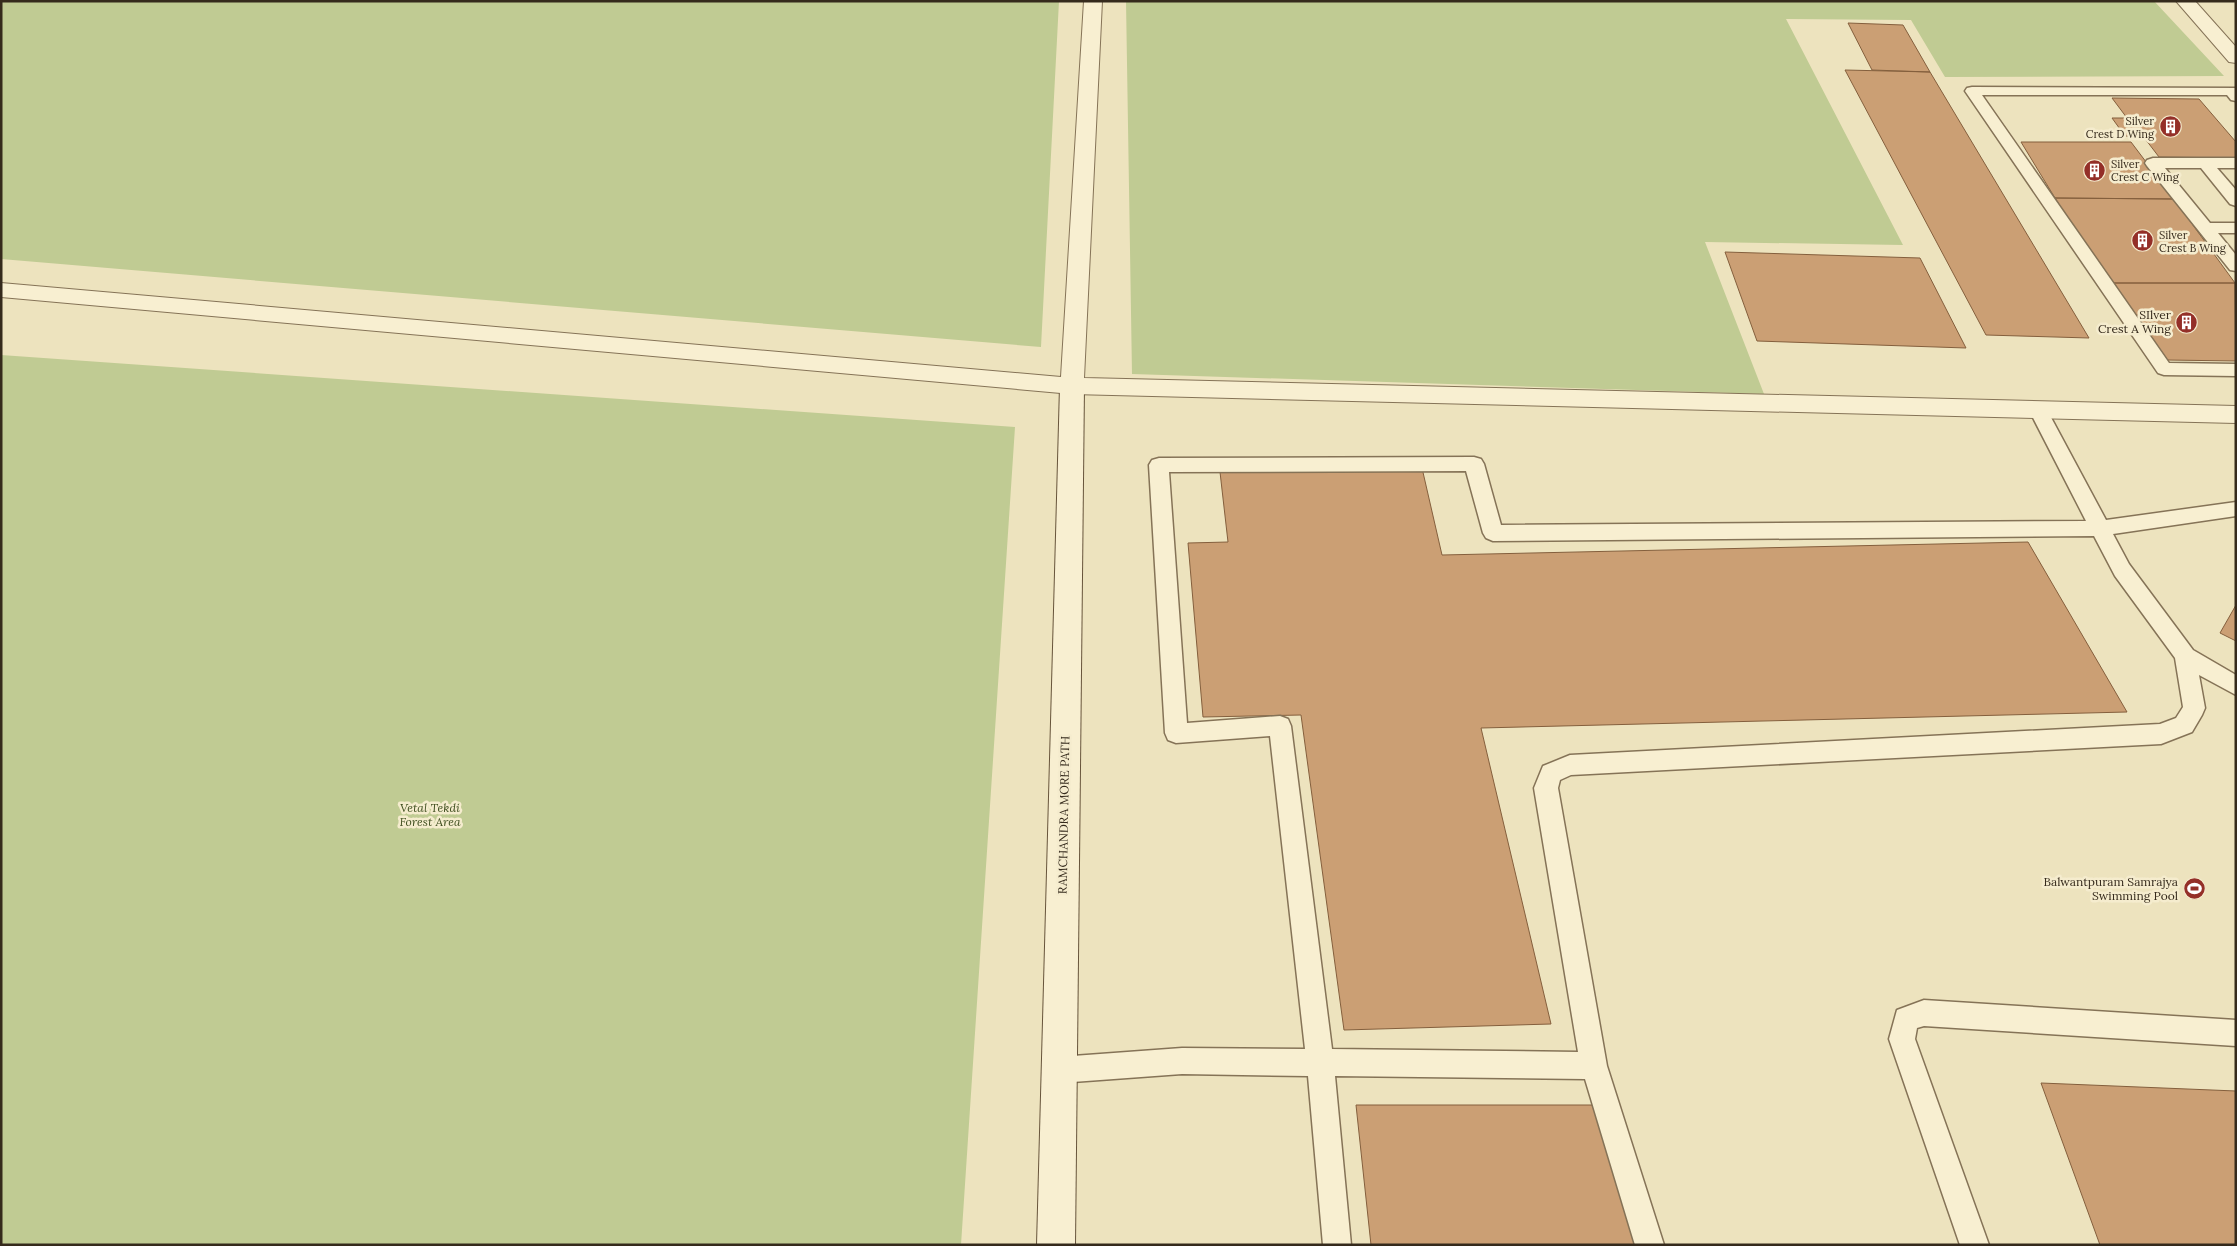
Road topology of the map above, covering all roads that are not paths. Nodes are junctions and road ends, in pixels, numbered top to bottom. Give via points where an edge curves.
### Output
1 (1093, 1) edge
2 (2185, 1) edge
3 (2236, 58) edge
4 (2236, 96) edge
5 (2205, 163) junction
6 (2236, 164) edge
7 (2236, 201) edge
8 (2205, 228) junction
9 (2236, 228) edge
10 (2236, 266) edge
11 (1, 290) edge
12 (2236, 370) edge
13 (1072, 386) junction
14 (2038, 410) junction
15 (2236, 415) edge
16 (2236, 510) edge
17 (2100, 528) junction
18 (2185, 656) junction
19 (2236, 686) edge
20 (2236, 1032) edge
21 (1320, 1063) junction
22 (1594, 1066) junction
23 (1059, 1070) junction
24 (1056, 1245) edge
25 (1337, 1245) edge
26 (1650, 1245) edge
27 (1976, 1245) edge

1 - 13 street, RAMCHANDRA MORE PATH
2 - 3 street
4 - 12 lane via 2231,91 1972,91 2164,369
5 - 6 lane
5 - 7 lane
5 - 8 lane via 2153,163
8 - 9 lane
8 - 10 lane
11 - 13 street
13 - 14 street
13 - 23 street, RAMCHANDRA MORE PATH
14 - 15 street
14 - 17 lane
16 - 17 lane
17 - 18 lane via 2122,570
17 - 21 lane via 1493,533 1474,464 1159,465 1176,733 1280,726
18 - 19 lane
18 - 22 lane via 2194,708 2184,725 2161,734 1570,765 1551,773 1546,788
20 - 27 lane via 1924,1013 1906,1019 1902,1039
21 - 22 lane
21 - 23 lane via 1182,1061
21 - 25 lane
22 - 26 lane
23 - 24 street, RAMCHANDRA MORE PATH

